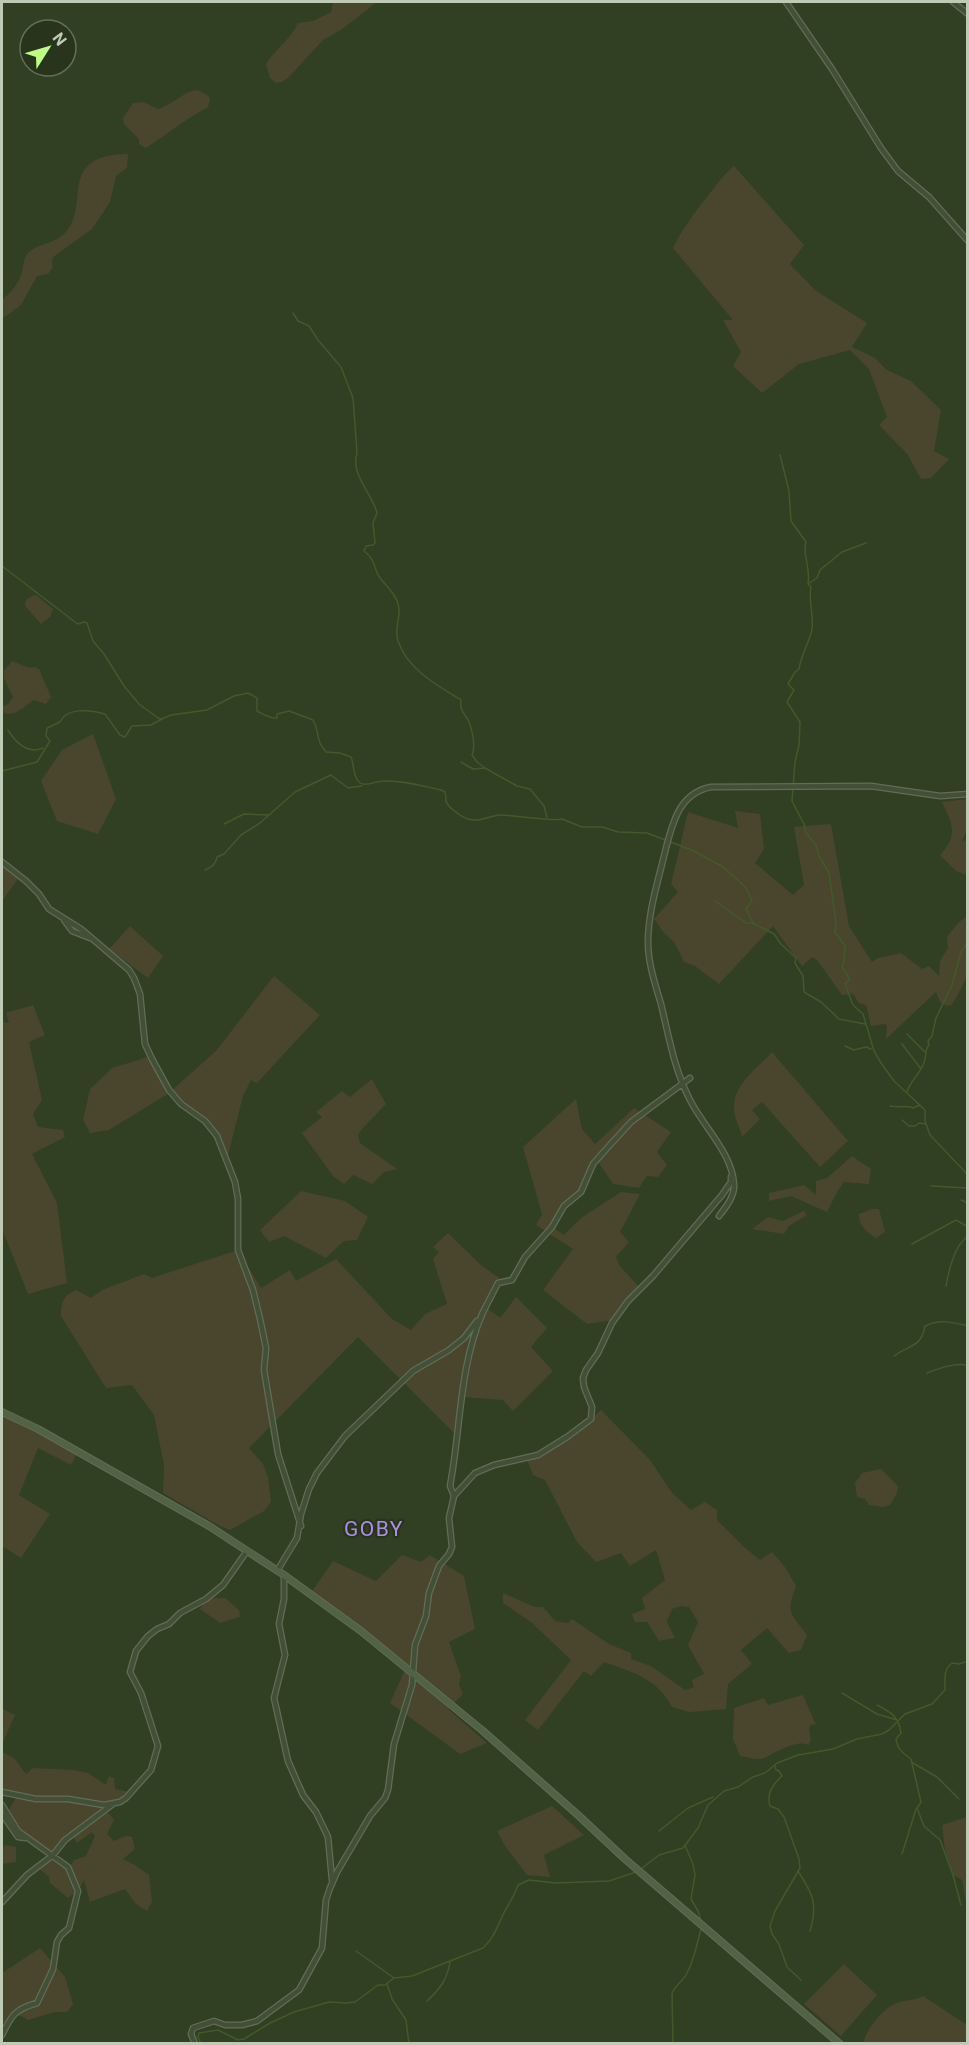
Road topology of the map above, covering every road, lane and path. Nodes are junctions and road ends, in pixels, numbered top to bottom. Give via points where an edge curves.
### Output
1 (786, 2) edge
2 (953, 2) edge
3 (968, 14) edge
4 (968, 241) edge
5 (968, 794) edge
6 (2, 862) edge
7 (690, 1078) dead end
8 (683, 1085) junction
9 (731, 1173) junction
10 (719, 1216) dead end
11 (483, 1312) junction
12 (2, 1412) edge
13 (454, 1496) junction
14 (301, 1526) junction
15 (247, 1551) junction
16 (277, 1570) junction
17 (284, 1575) junction
18 (412, 1672) junction
19 (2, 1792) edge
20 (114, 1804) junction
21 (2, 1805) edge
22 (2, 1814) edge
23 (29, 1839) junction
24 (53, 1855) junction
25 (332, 1883) junction
26 (2, 1902) edge
27 (2, 2035) edge
28 (195, 2043) edge
29 (840, 2043) edge

1 - 4 street via 898,171 929,197
2 - 3 street
5 - 8 street via 940,796 879,786 704,788 687,798 671,827 648,943 669,1046
6 - 14 street via 39,894 49,909 129,970 143,1007 145,1044 152,1059 169,1090 217,1136 235,1182 238,1250 256,1300 266,1348 264,1370 278,1454
7 - 8 street
8 - 9 street
8 - 11 street via 631,1122 593,1164 581,1192 564,1206 512,1280 498,1283
9 - 10 street via 732,1195
9 - 13 street via 731,1182 722,1195 612,1323 583,1378 592,1407 591,1419 538,1455 475,1473
11 - 13 street via 473,1339 460,1407 450,1486
11 - 14 street via 464,1338 413,1371 345,1436 309,1489
12 - 15 main road via 167,1501
13 - 18 street via 449,1518 451,1551 439,1566 429,1593
14 - 16 street
15 - 16 main road
15 - 20 street via 223,1585 157,1629 136,1651 130,1672 158,1746 145,1779
16 - 17 main road
17 - 18 main road
17 - 25 street via 279,1624 285,1659 274,1698 288,1761 328,1837
18 - 25 street via 385,1798 370,1816
18 - 29 main road
19 - 20 street via 36,1799 68,1798
20 - 24 street via 65,1840
21 - 23 street via 18,1831
22 - 23 street via 18,1837
23 - 24 street
24 - 26 street
24 - 27 street via 69,1867 76,1884 73,1914 69,1928 57,1942 53,1969 37,2004 20,2008 6,2023
25 - 28 street via 326,1900 322,1947 299,1990 252,2023 225,2025 214,2021 193,2028

